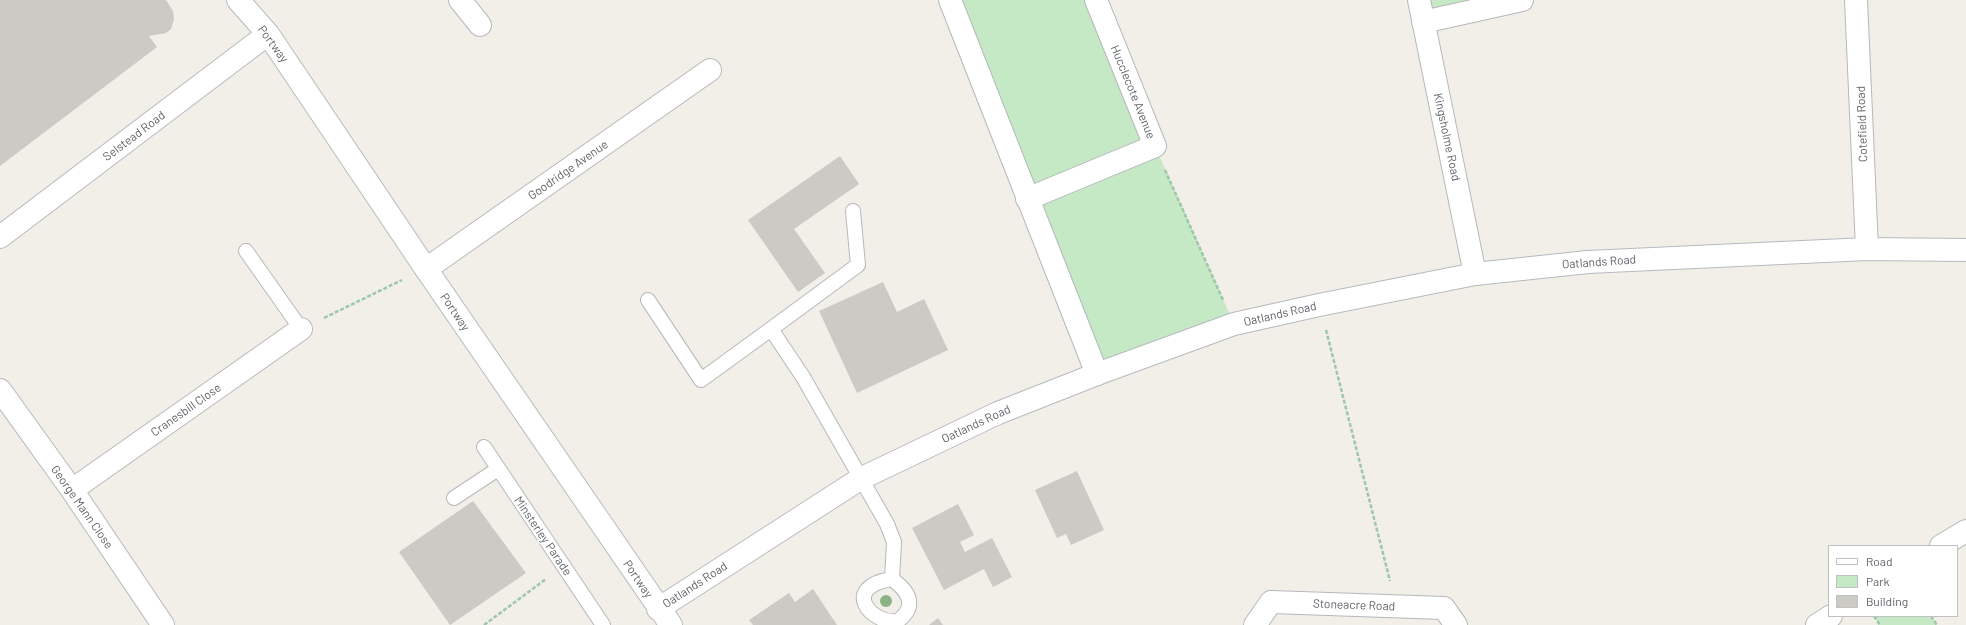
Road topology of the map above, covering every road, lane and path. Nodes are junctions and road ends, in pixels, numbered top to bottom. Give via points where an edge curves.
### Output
1 (238, 0) edge
2 (460, 0) edge
3 (950, 0) edge
4 (1096, 0) edge
5 (1419, 0) edge
6 (1522, 0) edge
7 (1856, 0) edge
8 (1423, 22) junction
9 (480, 25) dead end
10 (268, 34) junction
11 (710, 70) dead end
12 (1154, 146) junction
13 (1027, 199) junction
14 (853, 211) dead end
15 (0, 237) edge
16 (1867, 249) junction
17 (1966, 250) edge
18 (246, 251) dead end
19 (426, 269) junction
20 (1475, 274) junction
21 (648, 300) dead end
22 (1319, 305) junction
23 (1234, 324) junction
24 (301, 329) junction
25 (771, 329) junction
26 (1096, 374) junction
27 (0, 390) edge
28 (484, 447) dead end
29 (498, 469) junction
30 (860, 479) junction
31 (72, 490) junction
32 (454, 498) dead end
33 (1966, 531) edge
34 (1943, 545) edge
35 (551, 576) dead end
36 (892, 579) dead end
37 (1397, 606) junction
38 (664, 617) edge
39 (1830, 617) edge
40 (163, 625) edge
41 (484, 625) edge
42 (603, 625) edge
43 (1255, 625) edge
44 (1456, 625) edge
45 (1817, 625) edge

1 - 10 street, Portway
2 - 9 street
3 - 13 street
4 - 12 street, Hucclecote Avenue
5 - 8 street, Kingsholme Road
6 - 8 street
7 - 16 street, Cotefield Road
8 - 20 street, Kingsholme Road
10 - 15 street, Selstead Road
10 - 19 street, Portway
11 - 19 street, Goodridge Avenue
12 - 13 street, Hucclecote Avenue
12 - 23 path
13 - 26 street
14 - 25 lane via 858,265
16 - 17 street, Oatlands Road
16 - 20 street, Oatlands Road via 1588,262
18 - 24 lane
19 - 24 path
19 - 38 street, Portway
20 - 22 street, Oatlands Road
21 - 25 lane via 701,380
22 - 23 street, Oatlands Road
22 - 37 path
23 - 26 street, Oatlands Road
24 - 31 street, Cranesbill Close
25 - 30 lane via 803,377
26 - 30 street, Oatlands Road via 998,413
27 - 31 street, George Mann Close
28 - 29 lane, Minsterley Parade
29 - 32 lane
29 - 42 lane, Minsterley Parade
30 - 36 lane via 887,524 894,542
30 - 38 street, Oatlands Road
31 - 40 street, George Mann Close
33 - 34 street
35 - 41 path
37 - 43 street, Stoneacre Road via 1271,602
37 - 44 street, Stoneacre Road via 1444,608
39 - 45 street

